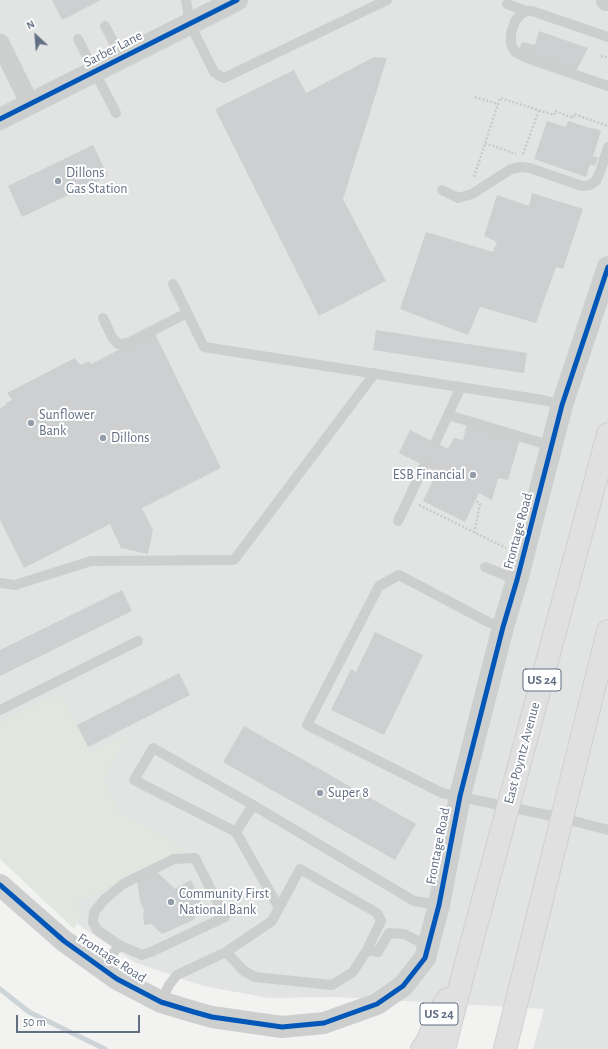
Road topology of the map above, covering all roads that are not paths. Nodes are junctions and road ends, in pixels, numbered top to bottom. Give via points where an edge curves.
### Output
1 (186, 0) edge
2 (237, 0) edge
3 (387, 0) edge
4 (507, 4) dead end
5 (526, 11) junction
6 (190, 24) junction
7 (105, 26) dead end
8 (608, 36) edge
9 (78, 39) dead end
10 (0, 43) edge
11 (122, 58) junction
12 (94, 72) junction
13 (608, 86) edge
14 (30, 104) junction
15 (116, 113) dead end
16 (0, 119) edge
17 (608, 147) edge
18 (442, 190) dead end
19 (608, 267) edge
20 (173, 284) dead end
21 (187, 313) junction
22 (103, 318) dead end
23 (375, 373) junction
24 (461, 387) junction
25 (562, 405) junction
26 (448, 415) junction
27 (608, 434) edge
28 (435, 443) dead end
29 (552, 446) junction
30 (424, 466) dead end
31 (398, 521) dead end
32 (485, 567) dead end
33 (517, 580) junction
34 (0, 583) edge
35 (503, 627) junction
36 (608, 631) edge
37 (138, 641) dead end
38 (0, 710) edge
39 (460, 796) junction
40 (253, 805) junction
41 (508, 806) junction
42 (562, 818) junction
43 (608, 830) edge
44 (236, 832) junction
45 (0, 885) edge
46 (439, 905) junction
47 (279, 908) junction
48 (118, 945) junction
49 (428, 946) junction
50 (367, 950) junction
51 (226, 952) junction
52 (103, 968) junction
53 (460, 982) junction
54 (161, 1002) junction
55 (422, 1049) edge
56 (444, 1049) edge
57 (504, 1049) edge

1 - 6 lane
2 - 6 street, Sarber Lane
3 - 6 lane via 224,78 214,72
4 - 5 lane
5 - 8 lane
5 - 13 lane via 515,22 511,33 511,44 515,52
6 - 11 street, Sarber Lane
7 - 11 lane
9 - 12 lane
10 - 14 street
11 - 12 street, Sarber Lane
12 - 14 street, Sarber Lane
12 - 15 lane
14 - 16 street, Sarber Lane
17 - 18 lane via 596,181 590,185 582,186 521,167 511,169 472,194 458,198
19 - 25 street, Frontage Road
20 - 21 lane
21 - 22 lane via 128,343 118,344
21 - 23 lane via 204,347
23 - 24 lane
23 - 34 lane via 234,560 91,561 15,585
24 - 25 lane
24 - 26 lane
25 - 29 street, Frontage Road
26 - 28 lane
26 - 29 lane
27 - 41 highway, East Poyntz Avenue / US 24
29 - 33 street, Frontage Road
30 - 31 lane
32 - 33 lane
33 - 35 street, Frontage Road
35 - 39 street, Frontage Road
35 - 39 lane via 488,622 399,575 380,586 306,725 442,793
36 - 42 highway
37 - 38 lane
39 - 41 lane
39 - 46 street, Frontage Road
40 - 44 lane
40 - 44 lane via 153,748 134,780
40 - 46 lane via 414,901
41 - 42 lane
41 - 53 highway, East Poyntz Avenue / US 24
42 - 43 lane
42 - 57 highway
44 - 47 lane
45 - 52 street, Frontage Road via 64,941
46 - 49 street, Frontage Road
47 - 50 lane via 300,869 377,913 381,921
47 - 51 lane via 272,921
48 - 48 lane via 142,955 225,917 195,858 174,858 123,884 94,912 93,922 97,930
48 - 52 lane
49 - 50 lane via 404,934 389,933 378,952
49 - 54 street, Frontage Road via 425,958 403,986 377,1004 324,1023 282,1028 212,1016
50 - 51 lane via 353,972 332,985 255,977 244,971
51 - 54 lane via 177,975
52 - 54 street, Frontage Road via 117,979
53 - 55 highway, US 24 via 443,1006
53 - 56 highway, East Poyntz Avenue / US 24

